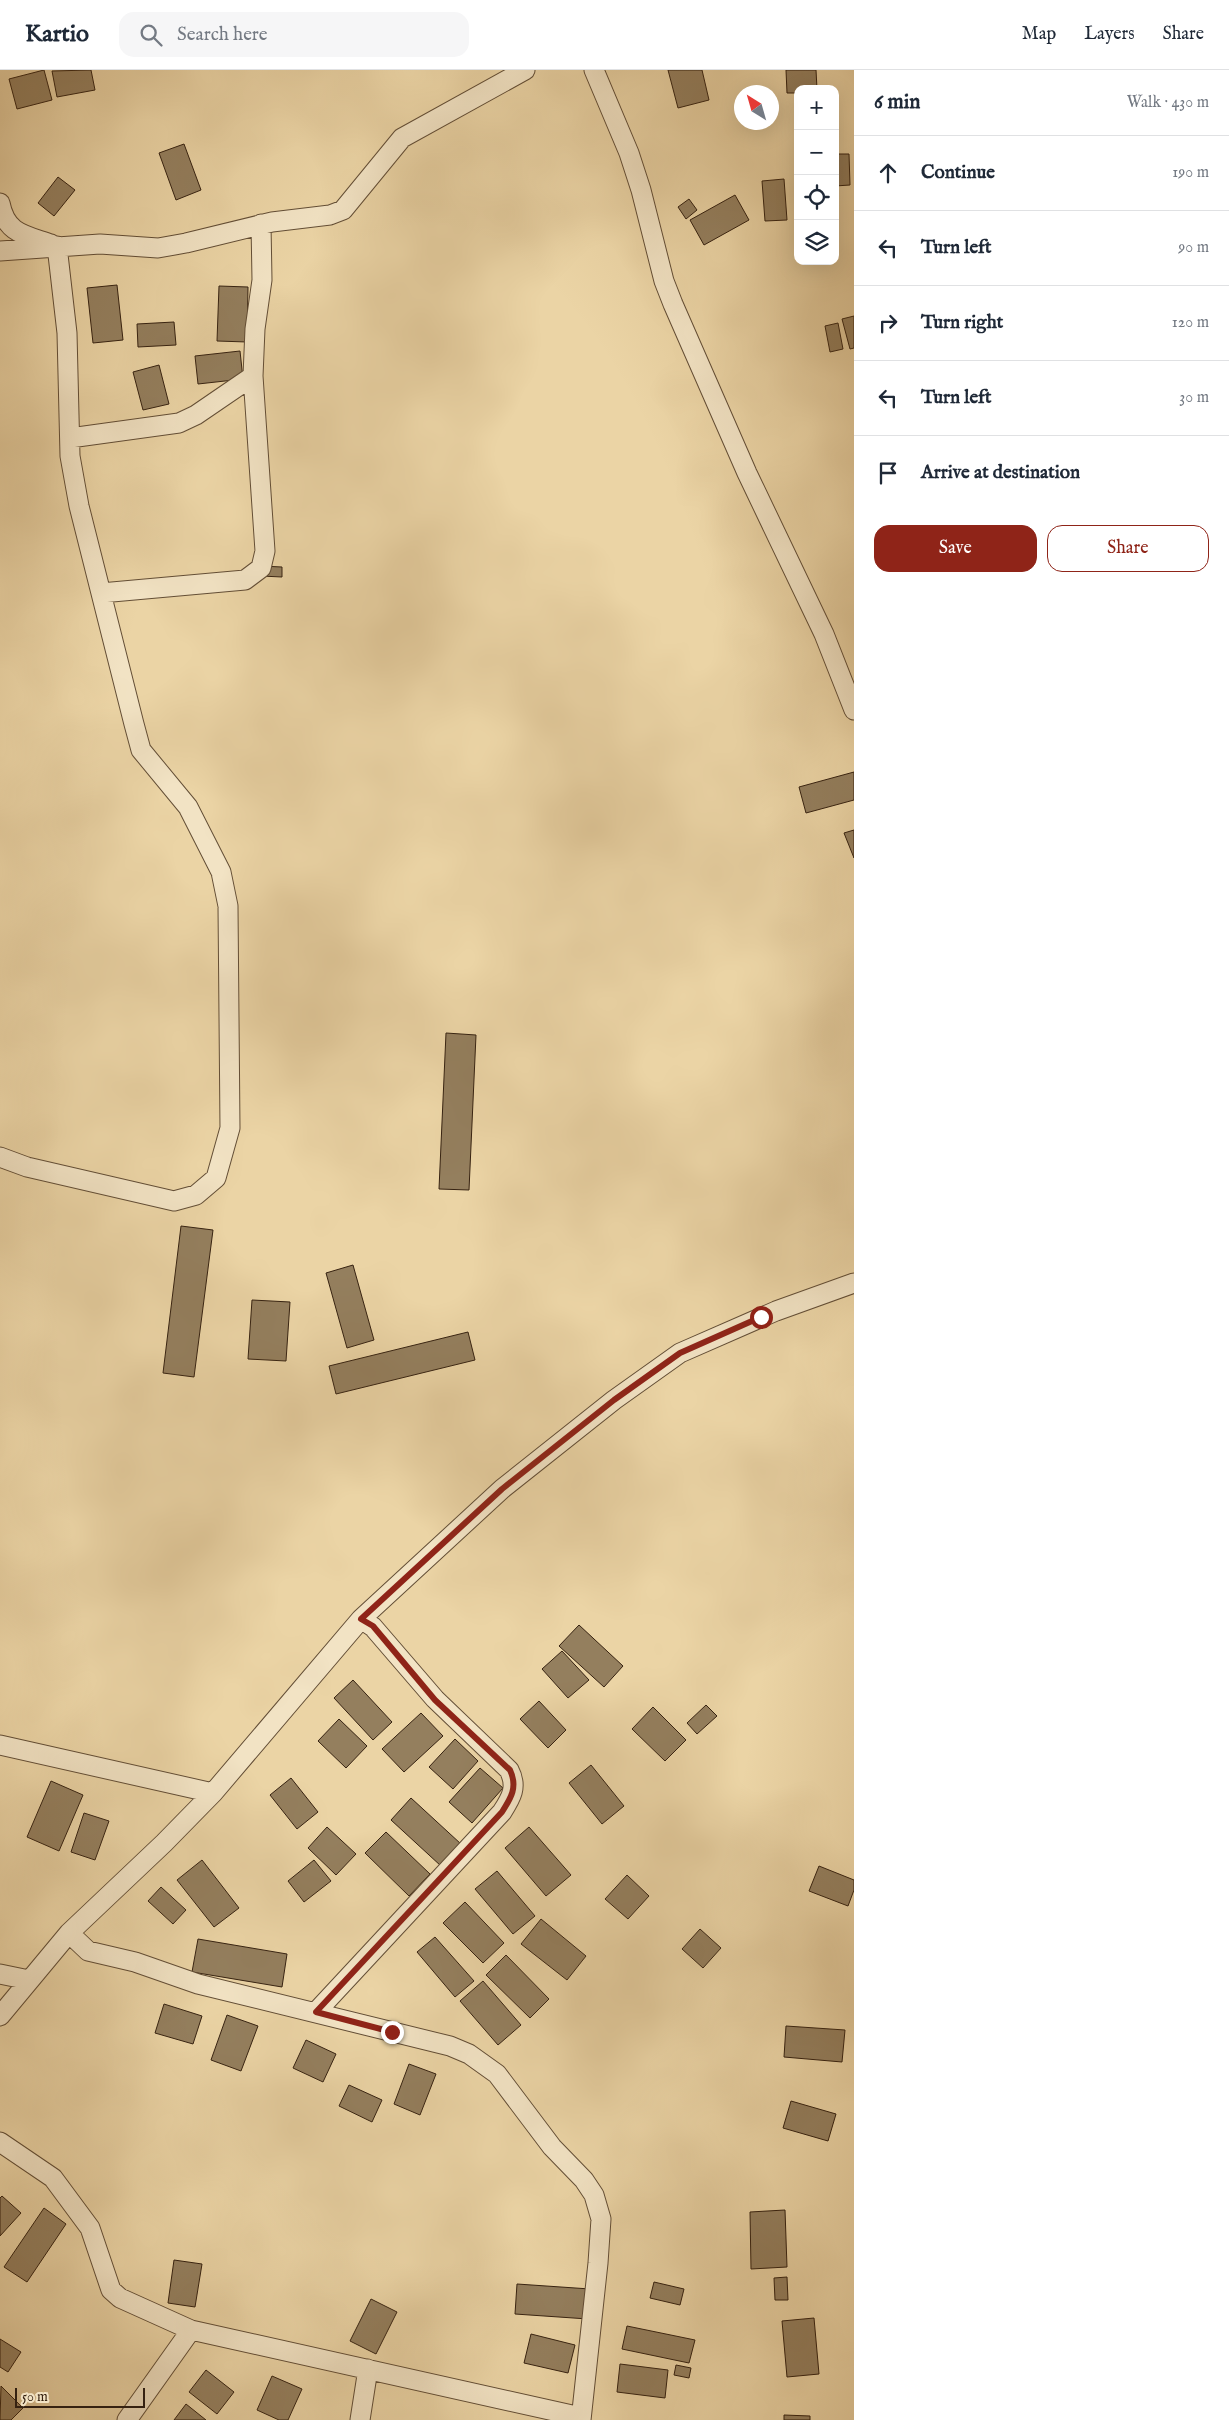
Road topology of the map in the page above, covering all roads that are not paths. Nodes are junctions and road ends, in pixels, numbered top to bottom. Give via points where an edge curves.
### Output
1 (525, 70) edge
2 (594, 70) edge
3 (0, 203) edge
4 (261, 224) junction
5 (56, 246) junction
6 (0, 251) edge
7 (253, 376) junction
8 (70, 438) junction
9 (101, 593) junction
10 (854, 710) edge
11 (0, 1158) edge
12 (854, 1283) edge
13 (361, 1619) junction
14 (0, 1745) edge
15 (213, 1792) junction
16 (69, 1933) junction
17 (0, 1974) edge
18 (28, 1980) junction
19 (316, 2012) junction
20 (0, 2016) edge
21 (0, 2142) edge
22 (191, 2330) junction
23 (368, 2370) junction
24 (581, 2418) edge
25 (127, 2420) edge
26 (360, 2420) edge

1 - 4 street via 402,138 343,210 330,215
2 - 10 street via 629,153 673,304 747,473 824,634
3 - 5 street via 2,213 13,230
4 - 5 street via 158,248 100,244
4 - 7 street via 262,280
5 - 6 street
5 - 8 street via 67,333
7 - 8 street via 179,423
7 - 9 street via 265,551 261,568 245,580
8 - 9 street via 79,506
9 - 11 street via 141,750 188,807 221,872 228,906 230,1128 216,1178 196,1195 174,1201
12 - 13 street via 776,1311 680,1353 614,1400 502,1489
13 - 15 street
13 - 19 street via 378,1632 435,1700 510,1770 515,1780 514,1791 502,1812
14 - 15 street
15 - 16 street
16 - 18 street
16 - 19 street via 88,1951 135,1962 198,1984
17 - 18 street
18 - 20 street
19 - 24 street via 450,2046 482,2062 497,2074 552,2147 594,2195 601,2228
21 - 22 street via 53,2178 72,2203 90,2228 111,2290 120,2298
22 - 23 street
22 - 25 street
23 - 24 street
23 - 26 street

